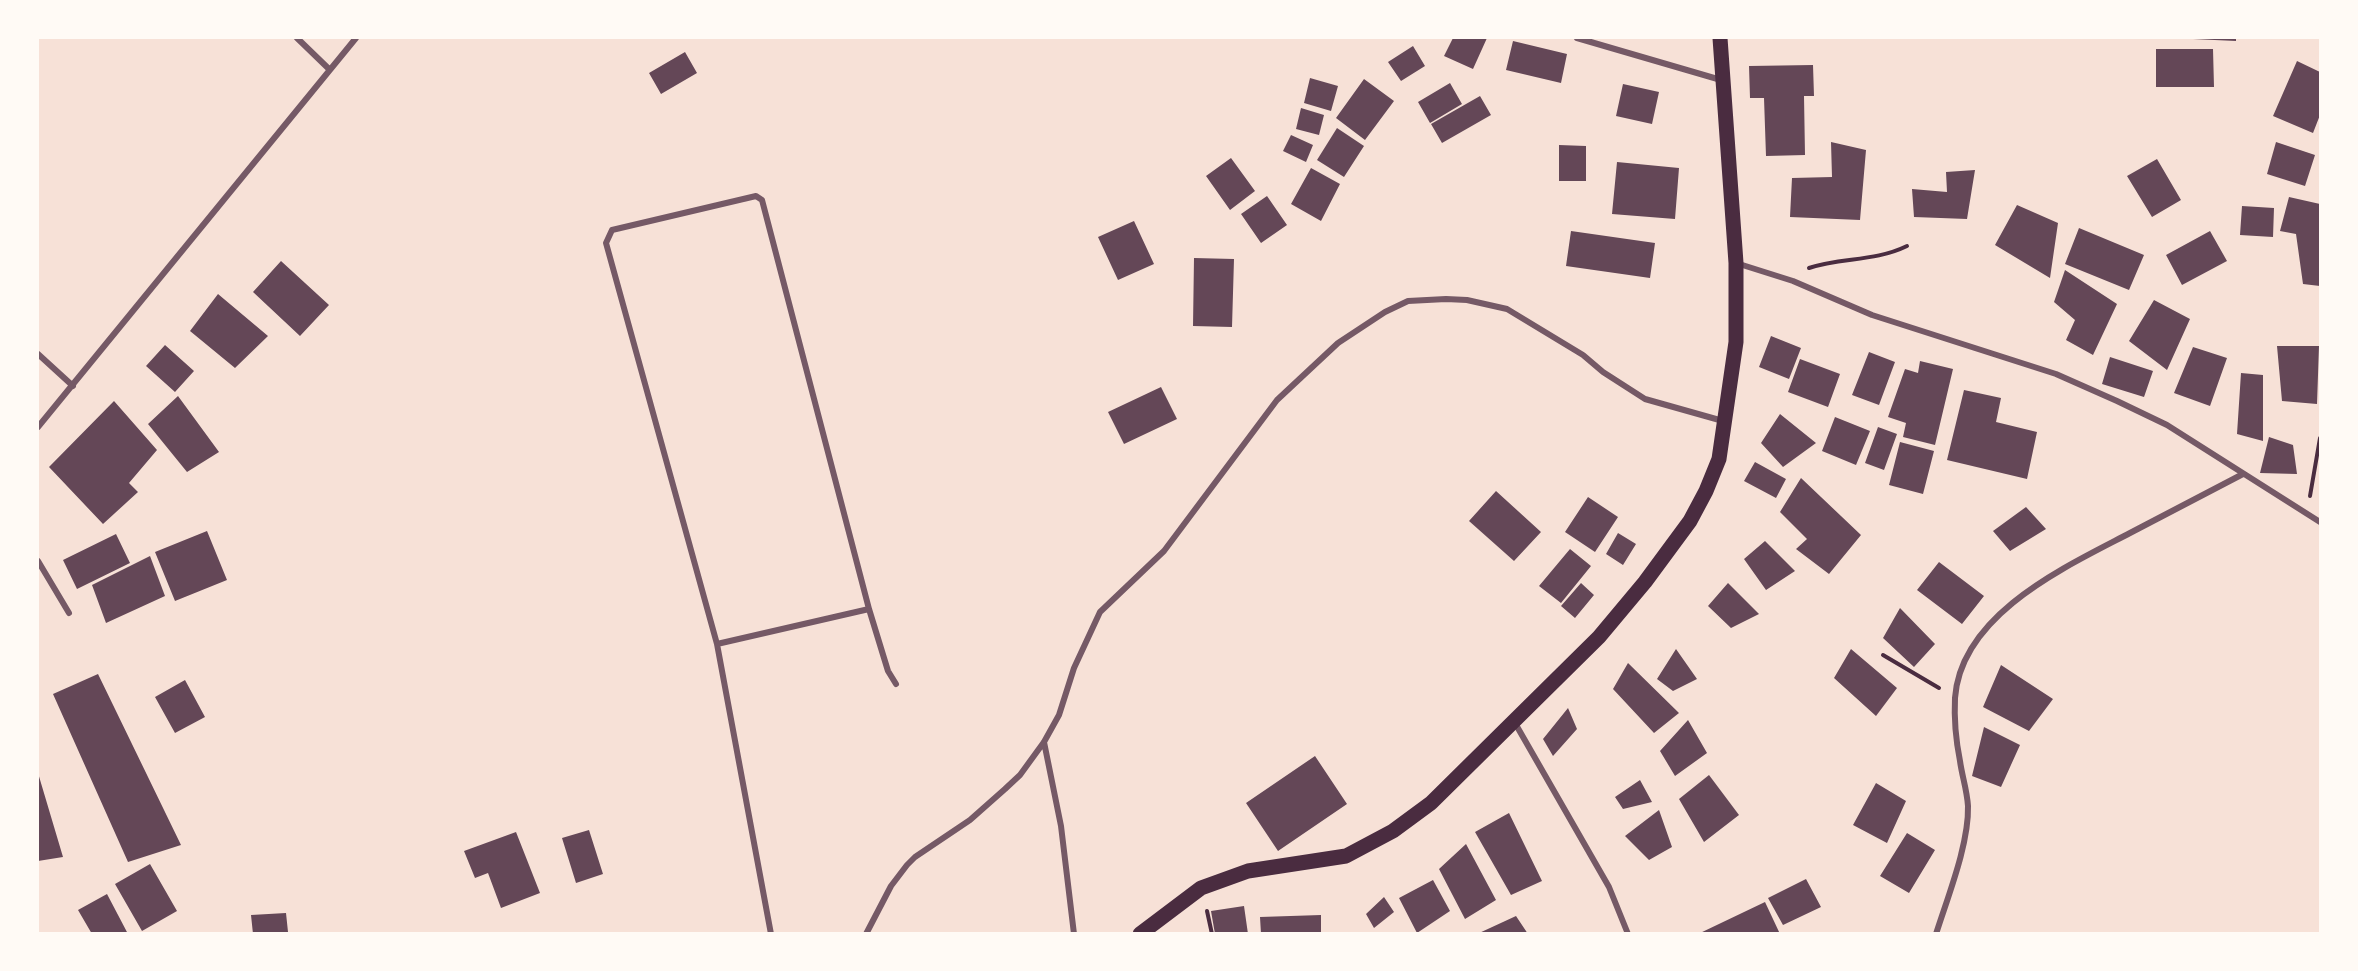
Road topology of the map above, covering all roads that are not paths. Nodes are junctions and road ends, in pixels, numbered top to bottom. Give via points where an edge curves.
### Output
1 (297, 38) edge
2 (356, 38) edge
3 (1577, 38) edge
4 (1720, 38) edge
5 (329, 69) junction
6 (1722, 80) junction
7 (1736, 263) junction
8 (38, 354) edge
9 (73, 386) junction
10 (1726, 422) junction
11 (38, 427) edge
12 (2243, 474) junction
13 (2320, 522) edge
14 (38, 561) edge
15 (869, 609) junction
16 (69, 613) dead end
17 (717, 644) junction
18 (896, 684) dead end
19 (1514, 722) junction
20 (1044, 742) junction
21 (771, 933) edge
22 (866, 933) edge
23 (1074, 933) edge
24 (1140, 933) edge
25 (1628, 933) edge
26 (1936, 933) edge

1 - 5 street
2 - 5 street
3 - 6 street
4 - 6 main road
5 - 9 street
6 - 7 main road
7 - 10 main road via 1736,342
7 - 12 street via 1793,281 1872,315 2056,375 2167,425
8 - 9 street
9 - 11 street
10 - 19 main road via 1719,459 1690,521 1599,637
10 - 20 street via 1646,399 1507,309 1446,299 1408,301 1338,343 1295,382 1262,419 1164,550 1100,612 1074,668 1059,715
12 - 13 street
12 - 26 street via 2070,564 2016,602 1971,647 1955,697 1968,808 1966,832
14 - 16 street
15 - 17 street
15 - 17 street via 762,200 756,196 712,206 612,230 606,243
15 - 18 street via 888,671
17 - 21 street
19 - 24 main road via 1431,803 1370,844 1346,856 1248,872 1201,888
19 - 25 street via 1609,887
20 - 22 street via 1005,789 970,820 907,865
20 - 23 street via 1061,826

